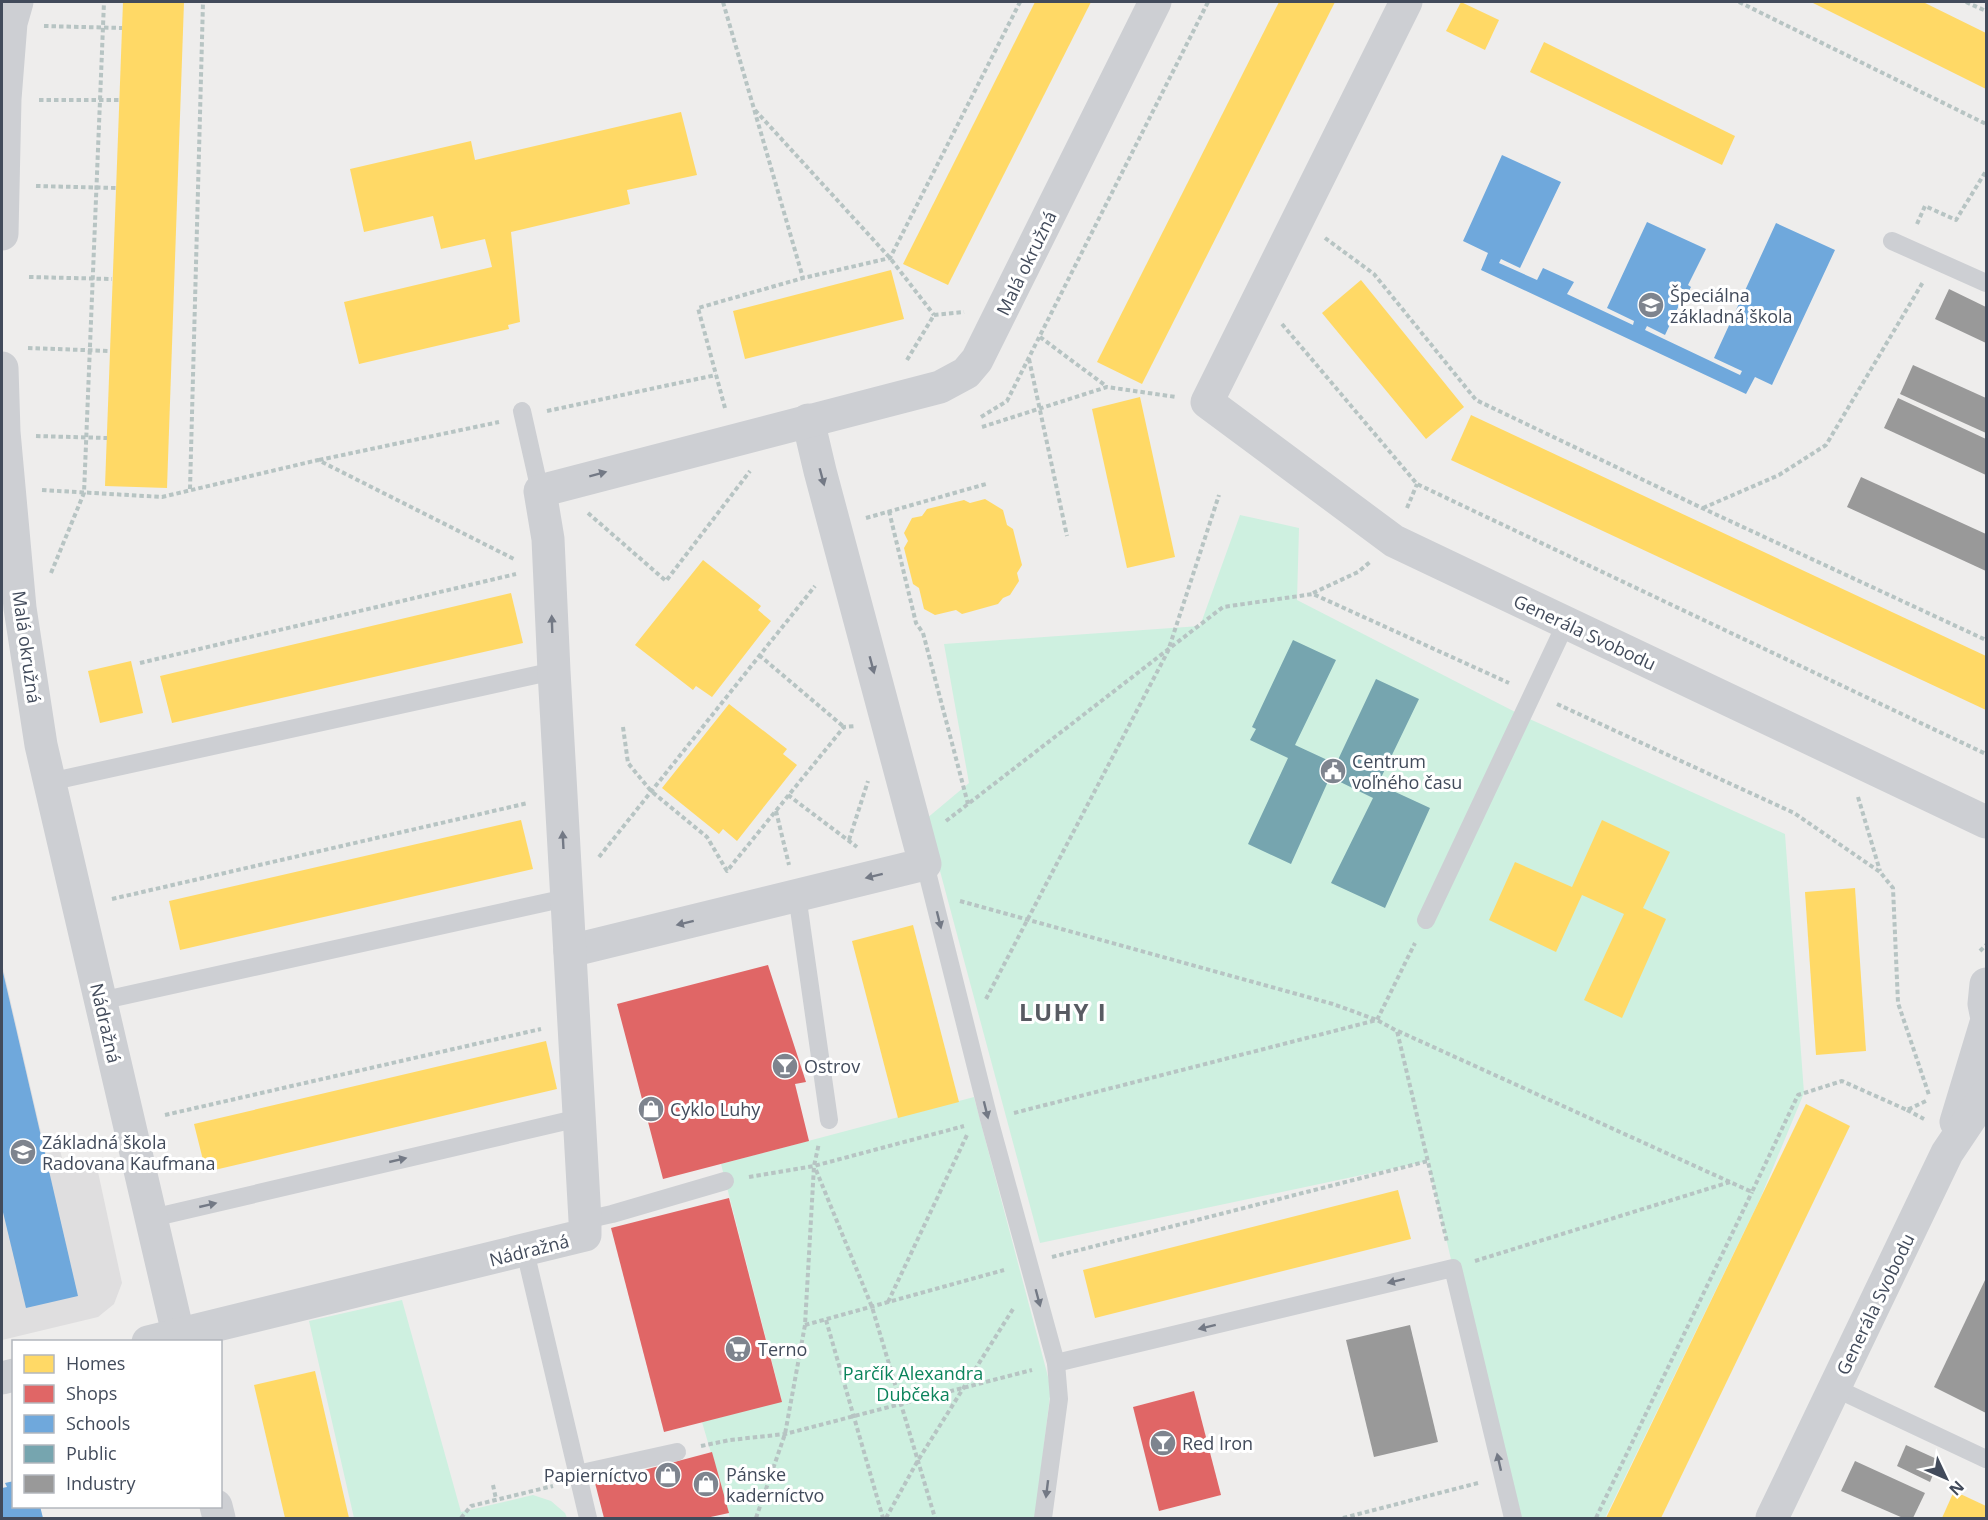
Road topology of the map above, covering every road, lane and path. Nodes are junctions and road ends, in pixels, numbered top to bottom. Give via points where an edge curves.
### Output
1 (104, 2) edge
2 (203, 2) edge
3 (723, 2) edge
4 (1020, 2) edge
5 (1155, 2) edge
6 (1208, 2) edge
7 (1406, 2) edge
8 (1739, 2) edge
9 (1966, 2) edge
10 (1986, 11) edge
11 (27, 14) edge
12 (103, 27) junction
13 (122, 28) dead end
14 (100, 99) junction
15 (34, 100) dead end
16 (119, 100) dead end
17 (753, 107) junction
18 (1986, 124) edge
19 (1986, 171) edge
20 (31, 186) dead end
21 (96, 188) junction
22 (116, 188) dead end
23 (1298, 219) junction
24 (2, 234) edge
25 (1899, 243) joint
26 (890, 258) junction
27 (1936, 260) junction
28 (29, 278) dead end
29 (93, 278) junction
30 (803, 278) junction
31 (112, 279) dead end
32 (1986, 283) edge
33 (1259, 296) junction
34 (1003, 309) junction
35 (933, 315) junction
36 (1040, 337) junction
37 (28, 348) dead end
38 (90, 350) junction
39 (110, 351) dead end
40 (1029, 358) junction
41 (2, 368) edge
42 (716, 375) junction
43 (1107, 387) junction
44 (883, 401) junction
45 (1206, 402) junction
46 (1041, 407) junction
47 (527, 414) junction
48 (981, 417) dead end
49 (808, 420) junction
50 (982, 427) dead end
51 (30, 436) dead end
52 (86, 437) junction
53 (107, 438) dead end
54 (734, 439) junction
55 (318, 460) junction
56 (750, 471) dead end
57 (986, 484) dead end
58 (190, 489) junction
59 (31, 490) dead end
60 (540, 491) junction
61 (84, 493) junction
62 (1219, 495) dead end
63 (1702, 508) junction
64 (584, 509) dead end
65 (889, 511) junction
66 (1067, 536) dead end
67 (839, 539) junction
68 (1394, 541) junction
69 (542, 568) junction
70 (50, 577) dead end
71 (1313, 594) dead end
72 (1566, 622) junction
73 (1986, 639) edge
74 (759, 655) junction
75 (140, 663) dead end
76 (554, 670) junction
77 (887, 722) junction
78 (844, 727) junction
79 (622, 728) dead end
80 (1986, 754) edge
81 (1846, 756) junction
82 (49, 782) junction
83 (651, 791) junction
84 (788, 795) junction
85 (561, 796) junction
86 (968, 804) dead end
87 (776, 810) junction
88 (1986, 822) edge
89 (1880, 872) dead end
90 (888, 873) junction
91 (929, 879) junction
92 (797, 895) junction
93 (566, 898) junction
94 (109, 900) dead end
95 (1026, 920) junction
96 (1426, 920) joint
97 (570, 951) junction
98 (1986, 984) edge
99 (100, 1001) junction
100 (1986, 1014) edge
101 (1377, 1020) junction
102 (574, 1021) junction
103 (1986, 1023) edge
104 (1397, 1031) junction
105 (968, 1036) junction
106 (1986, 1095) edge
107 (1930, 1099) dead end
108 (1907, 1110) junction
109 (165, 1115) dead end
110 (579, 1118) junction
111 (829, 1120) dead end
112 (980, 1121) junction
113 (1928, 1121) dead end
114 (967, 1134) dead end
115 (1947, 1153) junction
116 (1428, 1161) junction
117 (814, 1166) junction
118 (725, 1181) joint
119 (1730, 1182) junction
120 (1752, 1192) junction
121 (152, 1218) junction
122 (585, 1220) junction
123 (525, 1251) junction
124 (1029, 1263) junction
125 (1453, 1268) junction
126 (1019, 1300) dead end
127 (888, 1302) junction
128 (872, 1307) junction
129 (826, 1320) junction
130 (805, 1325) junction
131 (180, 1338) edge
132 (159, 1340) edge
133 (1056, 1363) junction
134 (962, 1388) junction
135 (1835, 1388) junction
136 (901, 1404) junction
137 (853, 1416) junction
138 (785, 1434) junction
139 (677, 1452) joint
140 (1986, 1459) edge
141 (917, 1462) junction
142 (577, 1477) junction
143 (1503, 1477) junction
144 (493, 1485) dead end
145 (496, 1500) junction
146 (461, 1518) edge
147 (588, 1518) edge
148 (756, 1518) edge
149 (885, 1518) edge
150 (934, 1518) edge
151 (1043, 1518) edge
152 (1342, 1518) edge
153 (1513, 1518) edge
154 (1596, 1518) edge
155 (1772, 1518) edge

1 - 12 path
2 - 58 path
3 - 17 path
4 - 26 path
5 - 34 street, Malá okružná
6 - 36 path
7 - 23 street
8 - 18 path
9 - 10 path
11 - 12 path
11 - 24 street via 11,23 4,99
12 - 13 path
12 - 14 path
14 - 15 path
14 - 16 path
14 - 21 path
17 - 26 path
17 - 30 path
19 - 25 path via 1956,220 1925,206
20 - 21 path
21 - 22 path
21 - 29 path
23 - 33 street
23 - 63 path via 1374,274 1476,400
25 - 27 lane
26 - 30 path
26 - 35 path
27 - 32 lane
27 - 63 path via 1826,445 1779,475
28 - 29 path
29 - 31 path
29 - 38 path
30 - 42 path via 698,308
33 - 45 street
33 - 80 path via 1417,484
34 - 35 path
34 - 44 street, Malá okružná via 977,360 966,373 940,387
35 - 44 path
36 - 40 path
36 - 43 path
37 - 38 path
38 - 39 path
38 - 52 path
40 - 46 path
40 - 48 path via 1007,401
41 - 82 street, Malá okružná via 20,608
42 - 47 path
42 - 54 path
43 - 45 path
43 - 46 path
44 - 49 street, Malá okružná
45 - 68 street, Generála Svobodu
46 - 50 path
46 - 66 path
47 - 55 path
47 - 60 lane
49 - 54 street, Malá okružná
49 -> 67 street
51 - 52 path
52 - 53 path
52 - 61 path
60 -> 54 street, Malá okružná
55 - 58 path
55 - 69 path
56 - 64 path via 666,581
57 - 65 path
58 - 61 path via 162,496
59 - 61 path
60 - 69 street, Nádražná via 548,539
61 - 70 path
62 - 95 path via 1168,651
63 - 73 path
65 - 67 path
65 - 86 path via 916,623 923,633
67 - 74 path
67 -> 77 street
68 - 71 path via 1358,572
68 - 72 street, Generála Svobodu
69 - 75 path
76 -> 69 street, Nádražná
72 - 81 street, Generála Svobodu
72 - 96 lane
74 - 78 path
74 - 83 path
76 - 82 lane
76 - 85 street, Nádražná
77 - 78 path
77 - 91 street
78 - 84 path
79 - 83 path via 628,763
81 - 88 street, Generála Svobodu
81 - 89 path
82 - 99 street, Nádražná
83 - 87 path via 707,837 727,871
83 - 93 path
84 - 87 path
84 - 90 path
93 -> 85 street, Nádražná
85 - 94 path
87 - 92 path
90 - 91 street
90 -> 92 street
91 - 95 path
91 -> 105 lane
92 -> 97 street
92 - 111 lane
93 - 97 street, Nádražná
93 - 99 lane
95 - 101 path via 1333,1004
95 - 105 path
96 - 101 path
97 - 102 street, Nádražná
98 - 100 street
99 - 121 street, Nádražná
101 - 104 path
101 - 112 path
102 - 109 path
102 - 110 street, Nádražná
103 - 115 street
104 - 116 path
104 - 119 path
105 -> 112 lane
106 - 115 street, Generála Svobodu
107 - 108 path
108 - 113 path
108 - 120 path via 1842,1081 1798,1095
121 -> 110 lane
110 - 122 street, Nádražná
112 - 117 path
112 - 124 lane
114 - 127 path
115 - 135 street, Generála Svobodu
116 - 124 path
116 - 125 path
117 - 118 path
117 - 128 path
117 - 130 path
118 - 122 lane
119 - 120 path
119 - 125 path
120 - 154 path
121 - 131 street, Nádražná
122 - 123 street, Nádražná via 585,1236
123 - 131 street, Nádražná
123 - 142 lane
124 - 127 path
124 -> 133 lane
125 -> 133 lane
143 -> 125 lane
126 - 134 path
127 - 128 path
128 - 129 path
128 - 136 path
129 - 130 path
129 - 137 path
130 - 138 path
131 - 132 street
133 - 134 path
133 -> 151 lane via 1059,1399
134 - 136 path
134 - 141 path
135 - 140 lane
135 - 155 street, Generála Svobodu
136 - 137 path
136 - 141 path
137 - 138 path
137 - 149 path
138 - 139 path via 730,1440
138 - 148 path
139 - 142 lane
141 - 149 path
141 - 150 path
142 - 145 path
142 - 147 lane
143 - 152 path
143 - 153 lane
144 - 145 path
145 - 146 path via 471,1506

